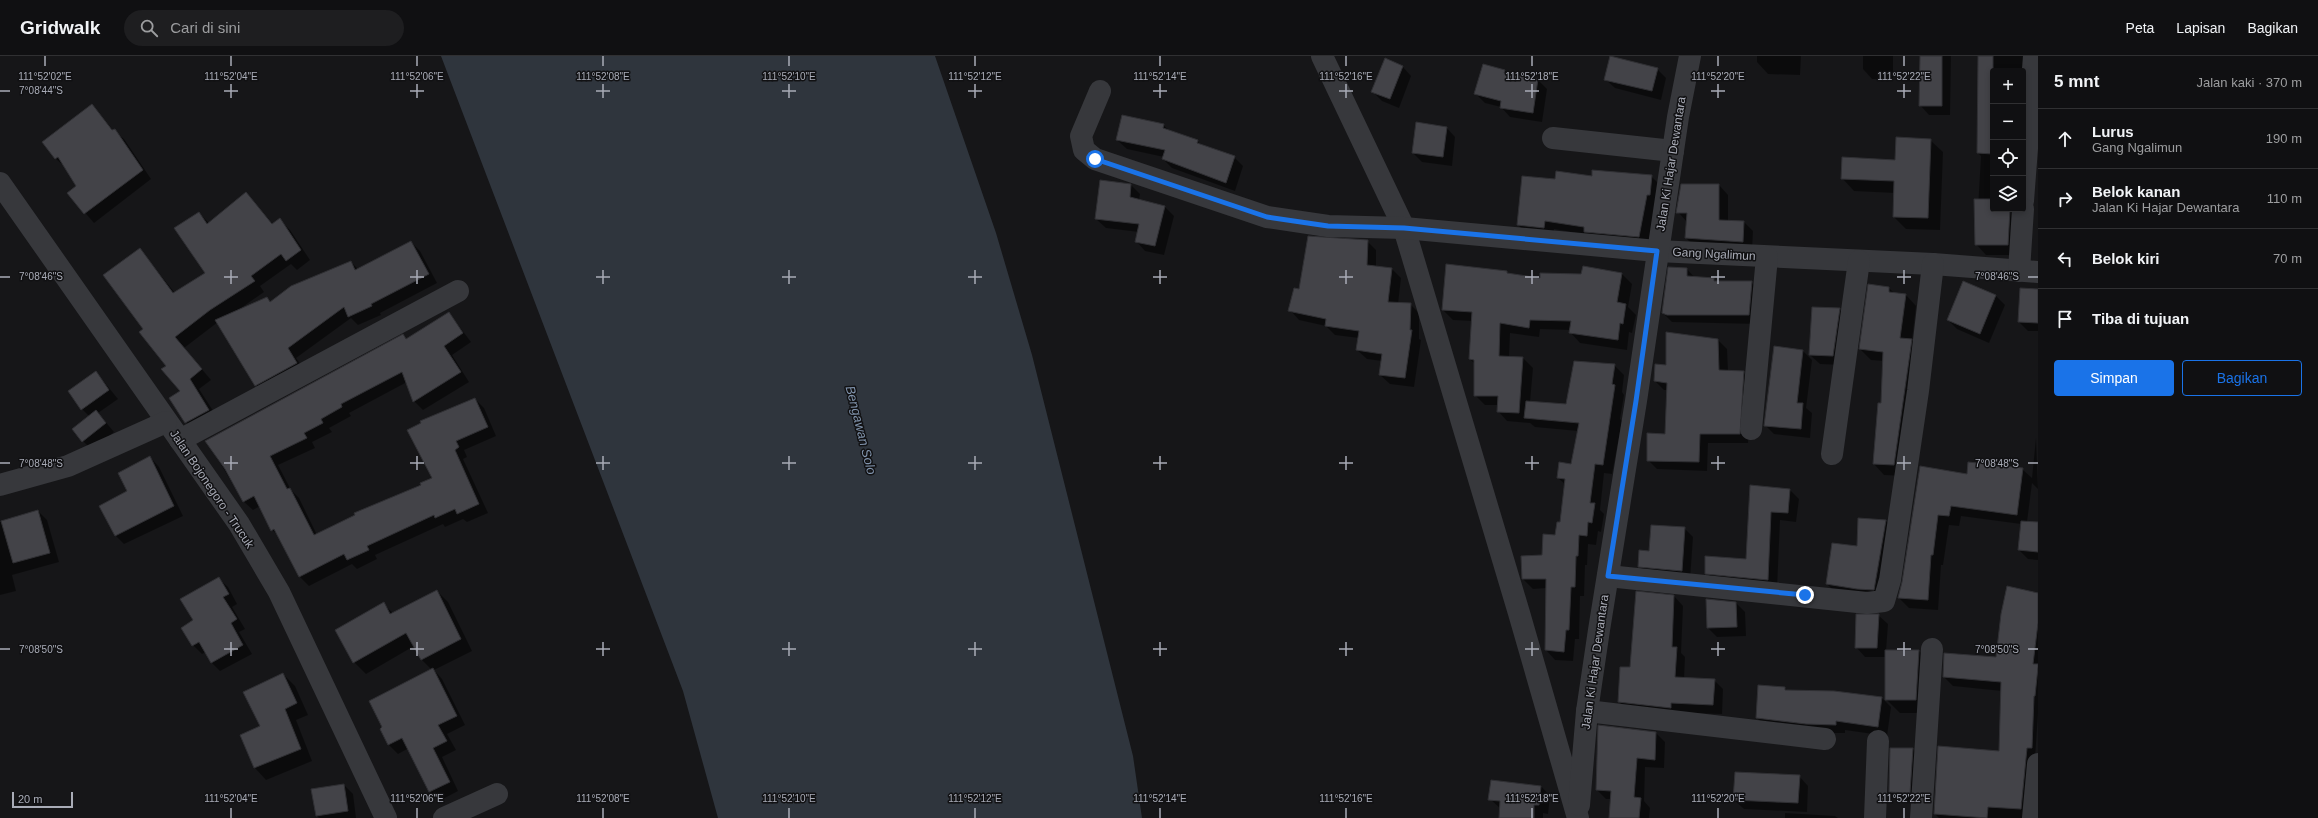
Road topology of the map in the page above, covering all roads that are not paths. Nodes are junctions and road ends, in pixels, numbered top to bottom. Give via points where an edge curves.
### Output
1 (1322, 56) edge
2 (1690, 56) edge
3 (2034, 56) edge
4 (1100, 91) dead end
5 (1553, 138) dead end
6 (1672, 151) junction
7 (2025, 176) edge
8 (0, 183) edge
9 (2022, 212) edge
10 (1404, 228) junction
11 (1657, 251) junction
12 (1767, 256) junction
13 (1859, 260) junction
14 (1932, 264) junction
15 (2029, 271) edge
16 (458, 291) dead end
17 (166, 422) junction
18 (1751, 429) dead end
19 (180, 440) junction
20 (1832, 454) dead end
21 (0, 485) edge
22 (1608, 576) junction
23 (1932, 649) dead end
24 (1587, 711) junction
25 (1826, 739) dead end
26 (1878, 741) dead end
27 (2038, 764) edge
28 (497, 794) dead end
29 (386, 818) edge
30 (444, 818) edge
31 (1578, 818) edge
32 (1875, 818) edge
33 (1921, 818) edge
34 (2033, 818) edge

1 - 10 street
2 - 6 street, Jalan Ki Hajar Dewantara
3 - 7 street
4 - 10 street, Gang Ngalimun via 1081,136 1084,150 1095,159 1267,217 1328,226
5 - 6 street
6 - 11 street, Jalan Ki Hajar Dewantara
8 - 17 street, Jalan Bojonegoro - Trucuk
9 - 15 street
10 - 11 street, Gang Ngalimun
10 - 31 street
11 - 12 street, Gang Ngalimun
11 - 22 street, Jalan Ki Hajar Dewantara
12 - 13 street, Gang Ngalimun
12 - 18 street
13 - 14 street, Gang Ngalimun
13 - 20 street
14 - 15 street, Gang Ngalimun
14 - 22 street via 1917,398 1890,580 1884,601 1867,603
16 - 19 street
17 - 19 street, Jalan Bojonegoro - Trucuk
17 - 21 street via 68,466
19 - 29 street, Jalan Bojonegoro - Trucuk via 239,524 279,592
22 - 24 street, Jalan Ki Hajar Dewantara
23 - 33 street
24 - 25 street
24 - 31 street, Jalan Ki Hajar Dewantara
26 - 32 street
27 - 34 street
28 - 30 street

